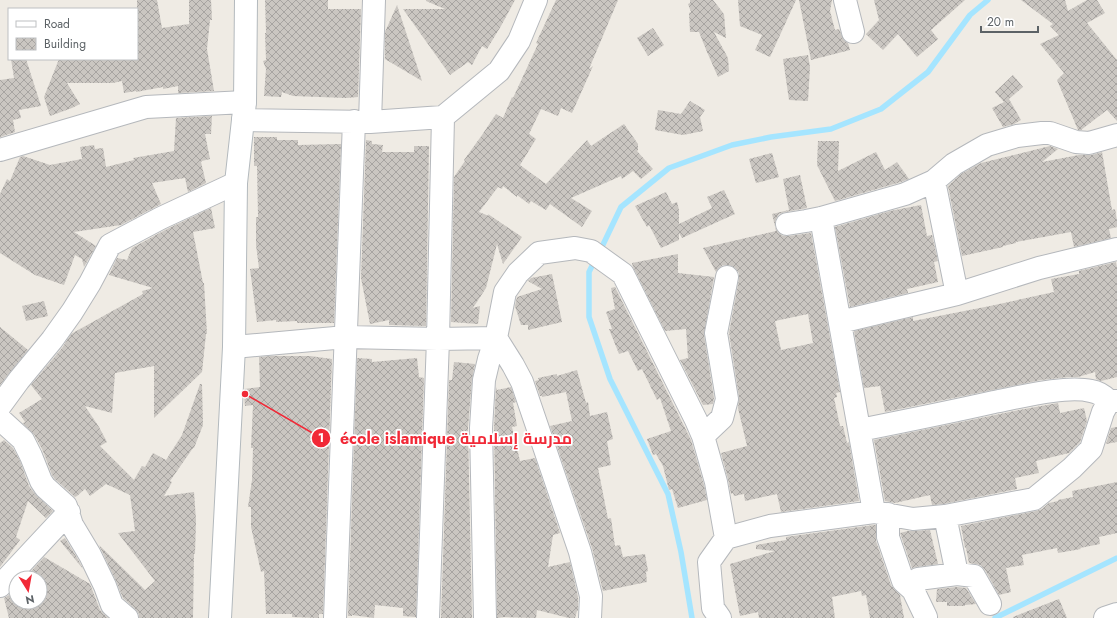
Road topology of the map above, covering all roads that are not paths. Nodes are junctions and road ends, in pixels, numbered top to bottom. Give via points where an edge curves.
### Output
1 (246, 0) edge
2 (374, 0) edge
3 (536, 0) edge
4 (845, 0) edge
5 (853, 32) dead end
6 (244, 111) junction
7 (444, 117) junction
8 (362, 122) junction
9 (1117, 135) edge
10 (0, 150) edge
11 (934, 181) junction
12 (236, 184) junction
13 (821, 218) junction
14 (787, 224) dead end
15 (1117, 249) edge
16 (727, 277) dead end
17 (957, 294) junction
18 (840, 322) junction
19 (346, 337) junction
20 (496, 338) junction
21 (438, 339) junction
22 (234, 347) junction
23 (1113, 401) edge
24 (0, 406) edge
25 (0, 419) edge
26 (860, 430) junction
27 (703, 436) junction
28 (69, 512) junction
29 (881, 513) junction
30 (945, 516) junction
31 (726, 538) junction
32 (957, 574) junction
33 (0, 586) edge
34 (913, 590) junction
35 (990, 604) dead end
36 (1117, 614) edge
37 (926, 617) edge
38 (127, 618) edge
39 (220, 618) edge
40 (336, 618) edge
41 (428, 618) edge
42 (485, 618) edge
43 (590, 618) edge
44 (720, 618) edge
45 (1105, 618) edge

1 - 6 street
2 - 8 street
3 - 7 street via 519,41 499,71
4 - 5 street
6 - 8 street
6 - 10 street via 146,107
6 - 12 street
7 - 8 street
7 - 21 street
8 - 19 street
9 - 11 street via 1089,143 1076,142 1050,133 1017,136 986,145 954,164
11 - 13 street via 905,194
11 - 17 street
12 - 22 street
12 - 24 street via 161,218 110,245 72,312
13 - 14 street
13 - 18 street
15 - 17 street via 1040,268
16 - 27 street via 716,333 727,399 722,418
17 - 18 street
18 - 26 street
19 - 21 street
19 - 22 street
19 - 40 street
20 - 21 street
20 - 27 street via 505,292 518,273 539,254 575,248 591,251 623,274
20 - 42 street via 484,380 481,428
20 - 43 street via 522,382 580,552 591,596
21 - 41 street
22 - 39 street
23 - 26 street via 1091,391 1074,389 1028,395
23 - 30 street via 1103,412 1092,449 1034,499
25 - 28 street via 23,440 41,481
26 - 29 street
27 - 31 street via 716,482
28 - 33 street
28 - 38 street via 72,526 106,586 112,605
29 - 30 street via 913,519
29 - 31 street via 770,526
29 - 34 street via 903,581
30 - 32 street
31 - 44 street via 709,562 713,608
32 - 34 street via 918,579
32 - 35 street via 974,576
34 - 37 street
36 - 45 street

